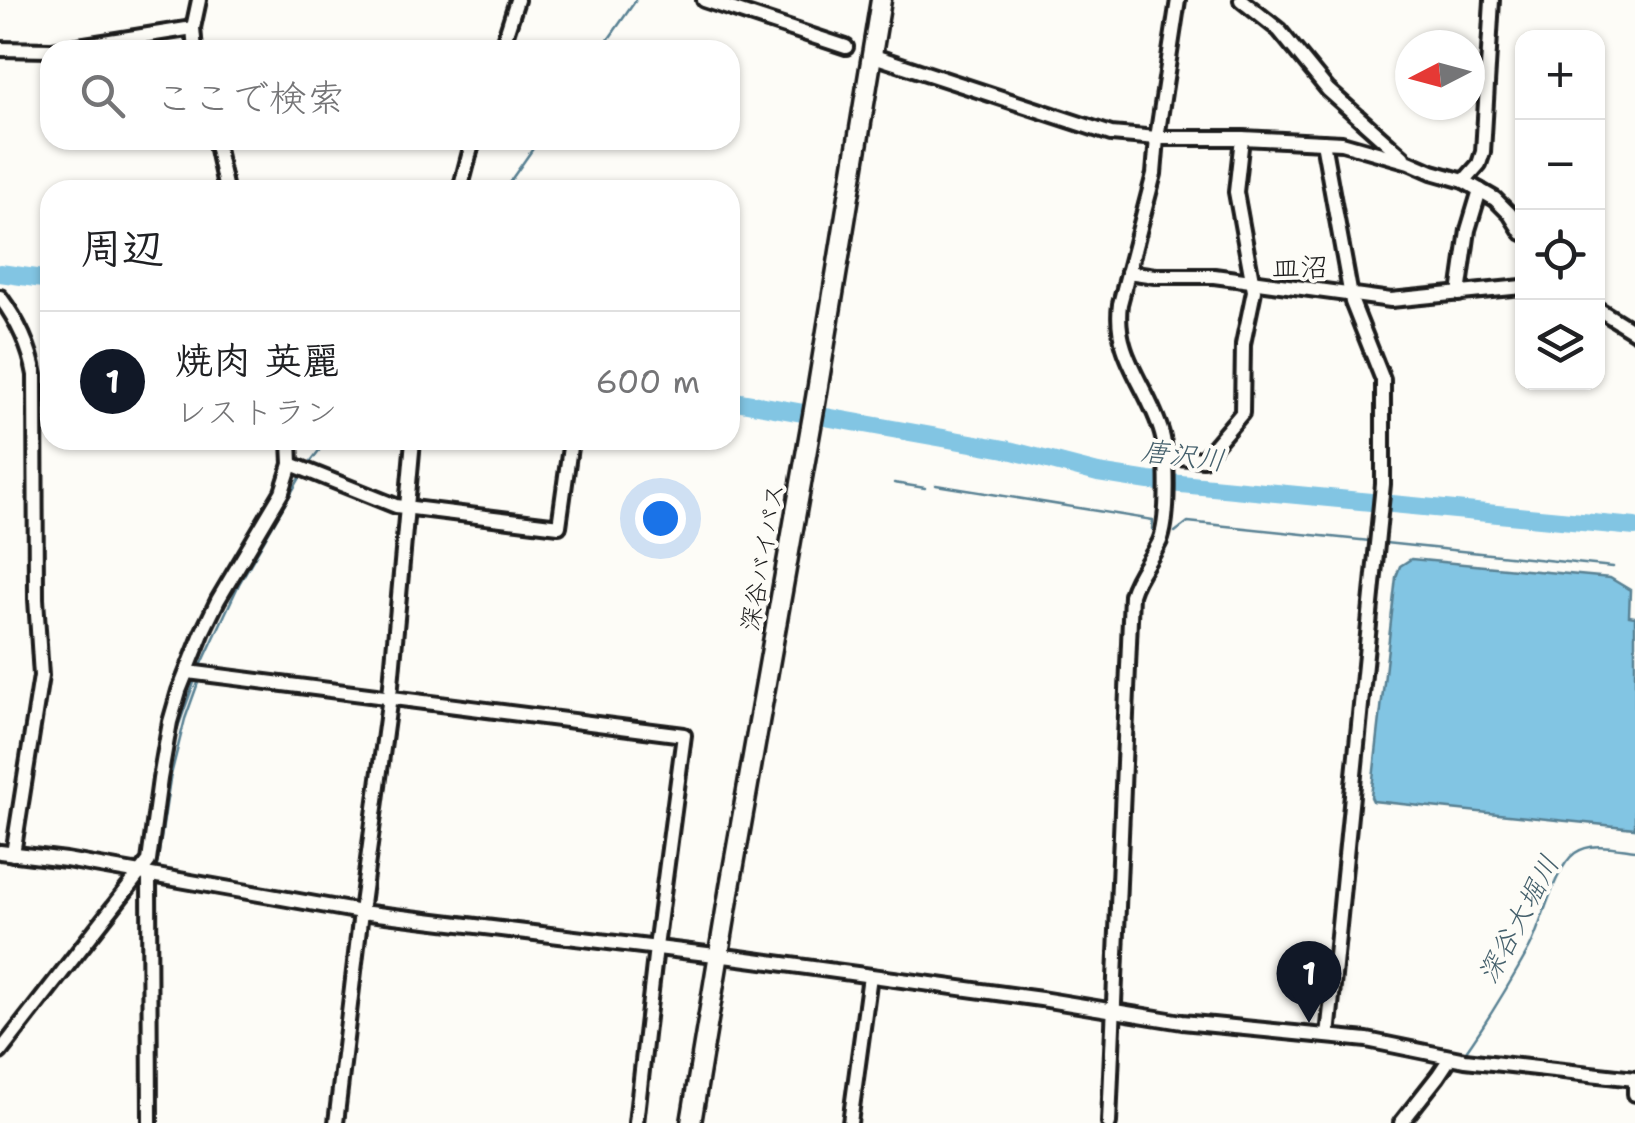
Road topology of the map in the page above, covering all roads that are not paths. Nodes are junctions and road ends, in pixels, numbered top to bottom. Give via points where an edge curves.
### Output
1 (199, 0) edge
2 (517, 0) edge
3 (704, 0) edge
4 (881, 0) edge
5 (1178, 0) edge
6 (1241, 0) edge
7 (1492, 0) edge
8 (193, 28) junction
9 (116, 40) edge
10 (194, 40) edge
11 (503, 40) edge
12 (846, 47) dead end
13 (0, 49) edge
14 (40, 50) edge
15 (880, 58) dead end
16 (1156, 138) junction
17 (1242, 138) junction
18 (1323, 142) junction
19 (217, 150) edge
20 (470, 150) edge
21 (1409, 162) junction
22 (224, 180) edge
23 (462, 180) edge
24 (1464, 181) junction
25 (1480, 190) junction
26 (1515, 222) edge
27 (1128, 272) junction
28 (1254, 282) junction
29 (1515, 288) edge
30 (1459, 294) junction
31 (1351, 296) junction
32 (1, 298) edge
33 (1605, 313) edge
34 (1635, 332) edge
35 (290, 450) edge
36 (411, 450) edge
37 (570, 450) edge
38 (1165, 458) junction
39 (291, 464) junction
40 (406, 507) junction
41 (188, 672) junction
42 (390, 696) junction
43 (6, 853) edge
44 (144, 876) junction
45 (361, 912) junction
46 (656, 948) junction
47 (718, 956) junction
48 (870, 976) junction
49 (1114, 1013) junction
50 (1328, 1036) junction
51 (0, 1052) edge
52 (1450, 1058) junction
53 (1635, 1079) edge
54 (1635, 1094) edge
55 (150, 1123) edge
56 (336, 1123) edge
57 (636, 1123) edge
58 (692, 1123) edge
59 (850, 1123) edge
60 (1109, 1123) edge
61 (1401, 1123) edge

1 - 8 street
2 - 11 street
3 - 12 street
4 - 47 highway, 深谷バイパス
5 - 16 street
6 - 21 street
7 - 24 street via 1484,152
8 - 9 street
8 - 10 street
13 - 14 street
15 - 16 street via 1111,134
16 - 17 street
16 - 27 street via 1154,174
17 - 18 street
17 - 28 street via 1236,192
18 - 21 street
18 - 31 street
19 - 22 street
20 - 23 street
21 - 24 street
24 - 25 street
25 - 26 street
25 - 30 street
27 - 28 street
27 - 38 street via 1120,336 1160,427
28 - 31 street
28 - 38 street via 1240,418 1203,459
29 - 30 street
30 - 31 street
31 - 50 street via 1383,380 1383,484
32 - 43 street via 36,375 41,676
33 - 34 street
35 - 39 street
36 - 40 street
37 - 40 street via 559,526
38 - 49 street via 1161,538 1131,595
39 - 40 street
39 - 41 street via 282,492 202,631
40 - 42 street
41 - 42 street
41 - 44 street via 170,722
42 - 45 street
42 - 46 street via 684,734
43 - 44 street
44 - 45 street
44 - 51 street
44 - 55 street
45 - 46 street
45 - 56 street
46 - 47 street
46 - 57 street
47 - 48 street
47 - 58 highway, 深谷バイパス
48 - 49 street
48 - 59 street
49 - 50 street
49 - 60 street
50 - 52 street
52 - 53 street
52 - 61 street
53 - 54 street

